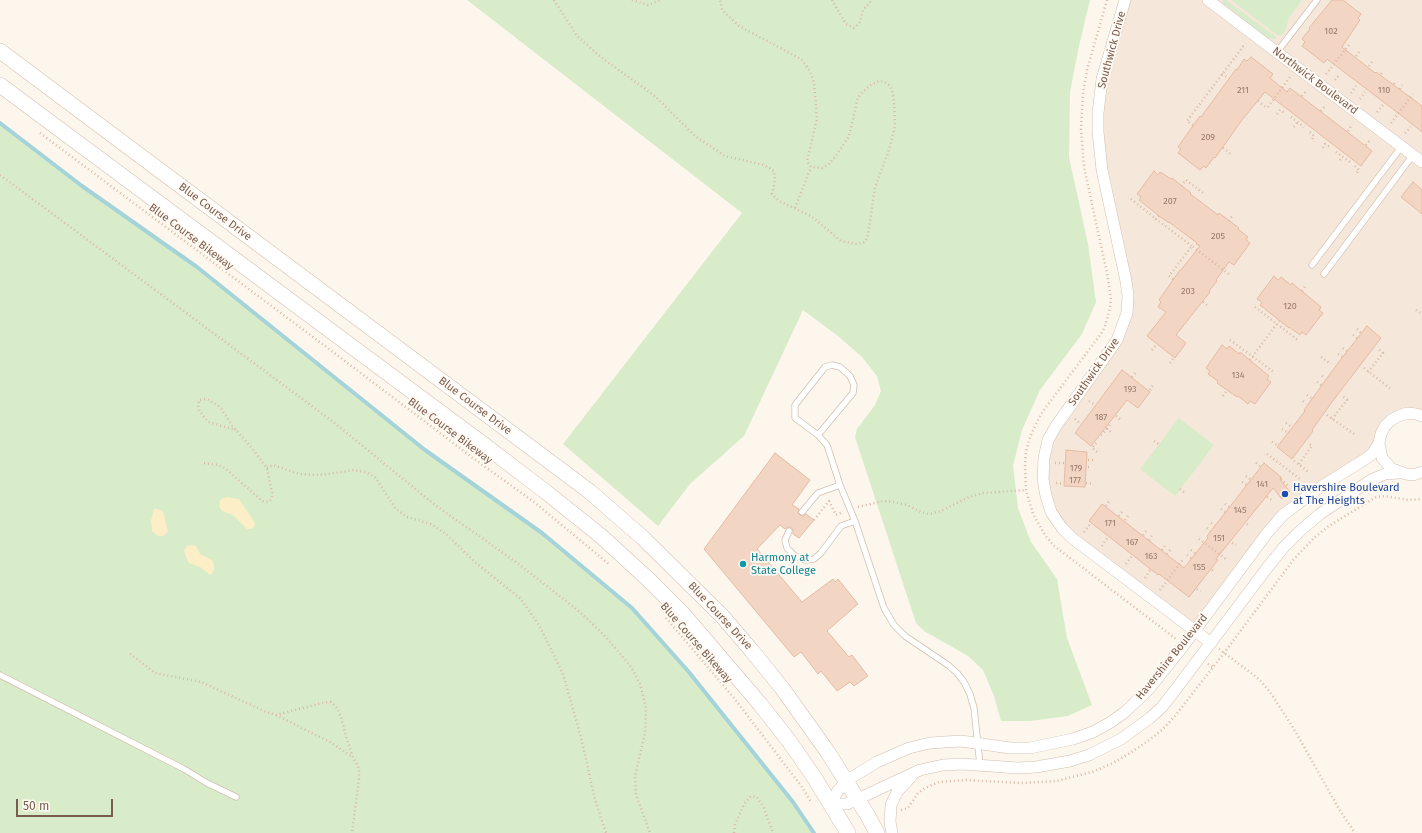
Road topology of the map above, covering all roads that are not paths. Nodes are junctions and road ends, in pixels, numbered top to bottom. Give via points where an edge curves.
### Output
1 (1125, 0) edge
2 (1210, 0) edge
3 (1317, 0) edge
4 (0, 51) edge
5 (1277, 52) junction
6 (0, 85) edge
7 (1402, 146) junction
8 (1418, 158) edge
9 (1312, 265) dead end
10 (1324, 274) dead end
11 (1420, 414) edge
12 (818, 435) junction
13 (1379, 443) junction
14 (1422, 472) edge
15 (1399, 473) junction
16 (840, 484) junction
17 (802, 512) dead end
18 (855, 520) junction
19 (789, 531) dead end
20 (1194, 631) junction
21 (1211, 643) junction
22 (0, 675) edge
23 (977, 744) junction
24 (980, 765) junction
25 (920, 770) junction
26 (846, 781) junction
27 (236, 797) dead end
28 (858, 800) junction
29 (831, 804) junction
30 (848, 833) edge
31 (877, 833) edge
32 (892, 833) edge

1 - 20 street, Southwick Drive via 1102,79 1098,132 1102,170 1126,281 1127,314 1117,340 1048,440 1043,479 1052,512 1062,528
2 - 5 street, Northwick Boulevard
3 - 5 lane
4 - 26 main road, Blue Course Drive via 589,491 642,538 728,623 782,688
5 - 7 street, Northwick Boulevard
6 - 29 main road via 496,454 601,536 664,595 715,650 789,741
7 - 8 street, Northwick Boulevard
7 - 9 lane
8 - 10 lane via 1379,201
11 - 13 street, Havershire Boulevard via 1403,414 1391,420 1383,430
12 - 12 lane via 853,393 854,385 850,376 840,367 825,367 795,405 795,418
12 - 16 lane via 827,445
13 - 15 street via 1387,464
13 - 20 street, Havershire Boulevard via 1367,458 1316,490 1283,515
14 - 15 street, Havershire Boulevard via 1413,475
15 - 21 street, Havershire Boulevard via 1385,474 1371,480 1301,530 1267,568
16 - 17 lane via 818,493
16 - 18 lane
18 - 19 lane via 841,526 814,559 805,560 795,556 787,548 785,540
18 - 23 lane via 884,608 894,624 905,636 948,665 964,682 974,708
20 - 21 street, Southwick Drive
20 - 23 street, Havershire Boulevard via 1138,701 1093,732 1030,748
21 - 24 street, Havershire Boulevard via 1162,707 1136,730 1106,748 1070,761 1036,767
22 - 27 lane
23 - 24 lane
23 - 26 street, Havershire Boulevard via 942,742 909,748 877,762
24 - 25 street, Havershire Boulevard via 943,765
25 - 28 street, Havershire Boulevard
25 - 32 street, Havershire Boulevard via 897,792 891,809
26 - 28 main road, Blue Course Drive
26 - 29 street, Havershire Boulevard
28 - 29 street, Havershire Boulevard via 847,804
28 - 31 main road, Blue Course Drive
29 - 30 main road

